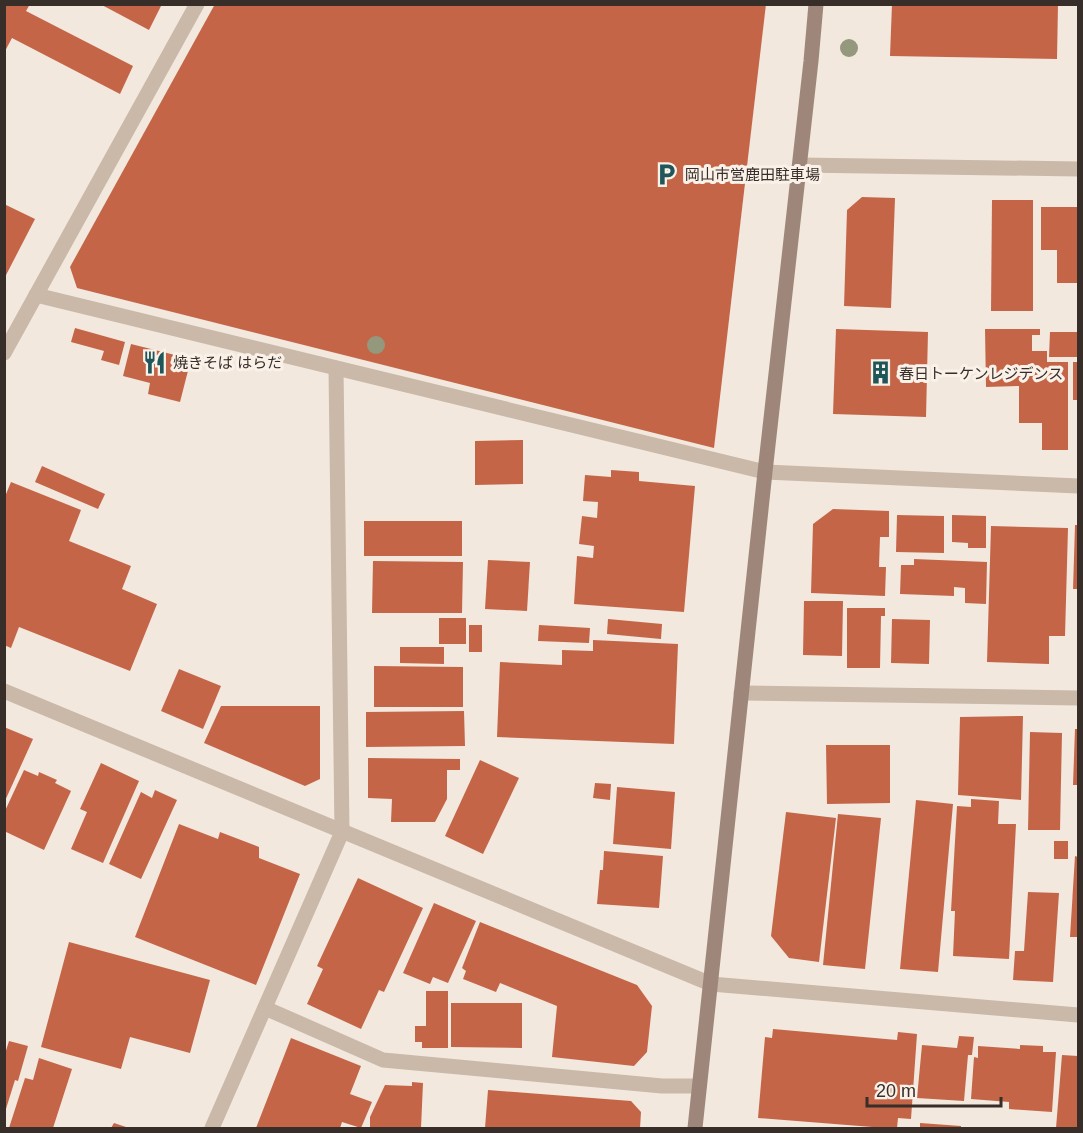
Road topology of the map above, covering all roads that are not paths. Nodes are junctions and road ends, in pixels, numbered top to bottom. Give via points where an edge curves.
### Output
1 (196, 4) edge
2 (816, 4) edge
3 (800, 165) junction
4 (1078, 169) edge
5 (36, 295) junction
6 (4, 353) edge
7 (336, 368) junction
8 (765, 472) junction
9 (1078, 486) edge
10 (4, 691) edge
11 (741, 693) junction
12 (1078, 698) edge
13 (342, 832) junction
14 (711, 984) junction
15 (265, 1008) junction
16 (1078, 1015) edge
17 (699, 1086) junction
18 (212, 1128) edge
19 (694, 1128) edge

1 - 5 street
2 - 3 street
3 - 4 street
3 - 8 street
5 - 6 street
5 - 7 street
7 - 8 street
7 - 13 street
8 - 9 street
8 - 11 street
10 - 13 street
11 - 12 street
11 - 14 street
13 - 14 street
13 - 15 street
14 - 16 street
14 - 17 street
15 - 17 street via 383,1060 662,1086
15 - 18 street
17 - 19 street

